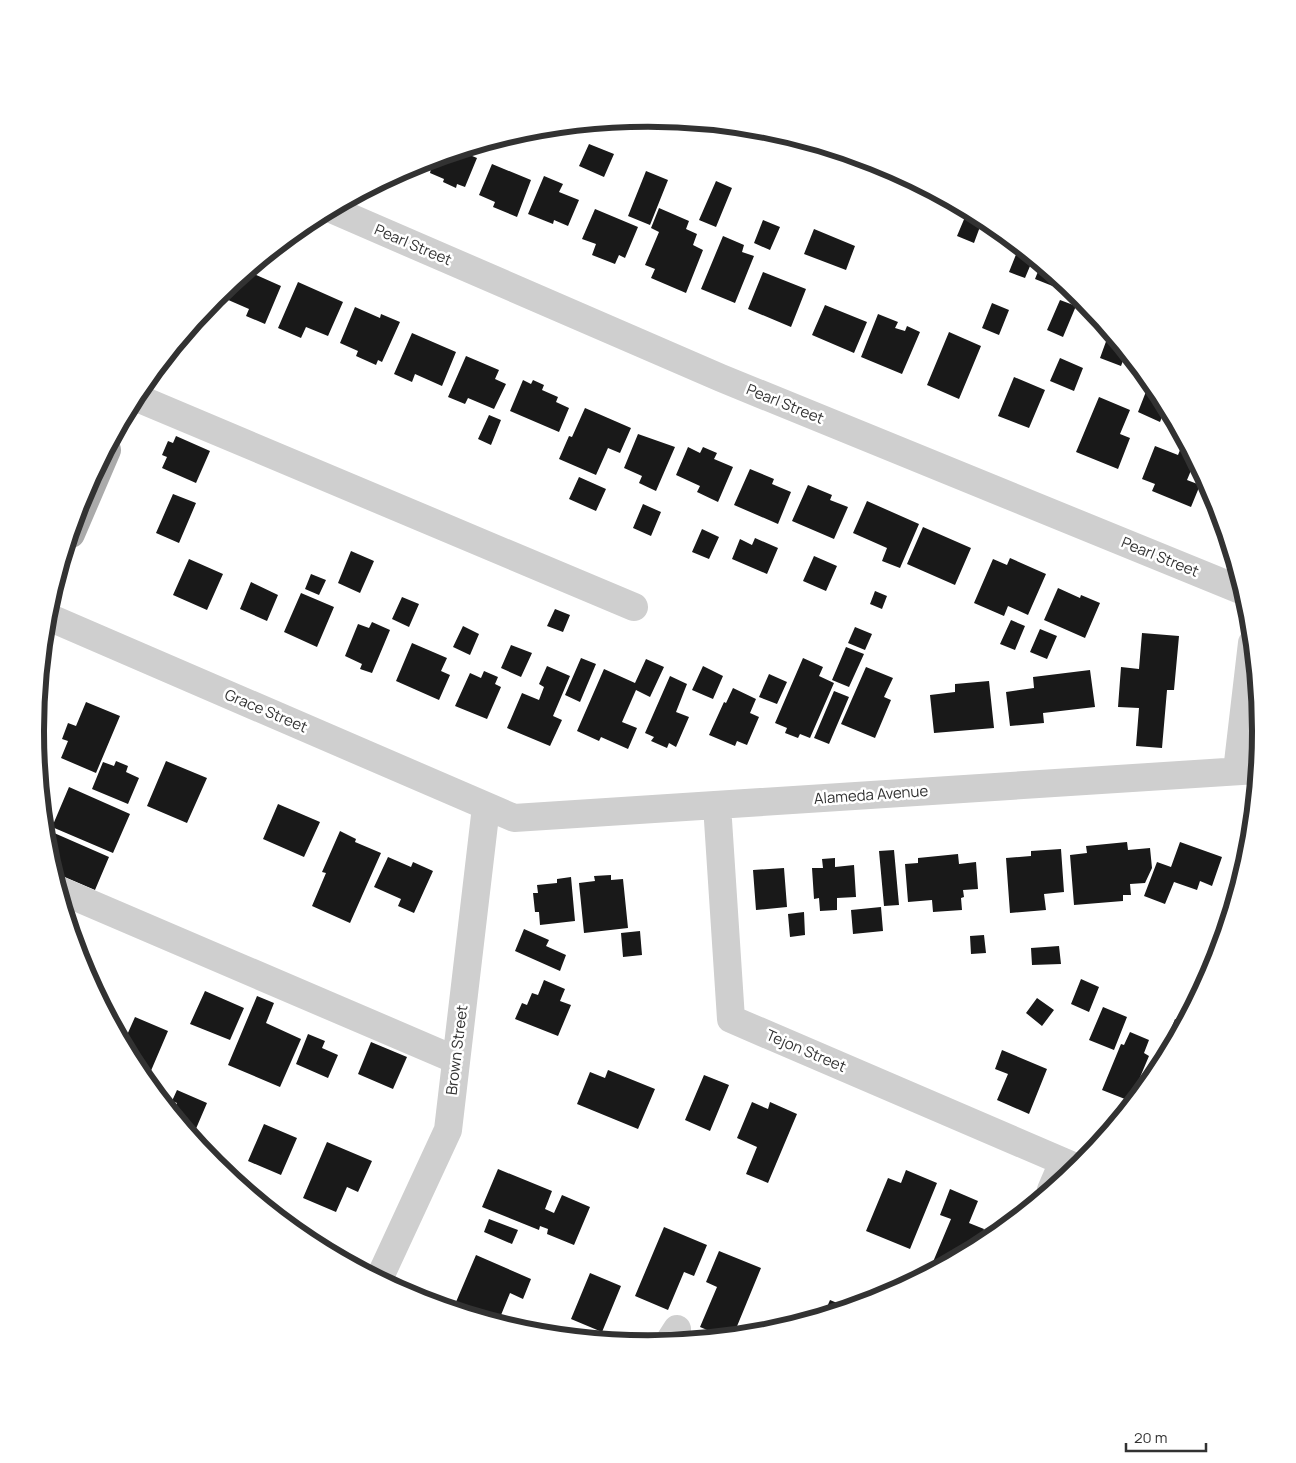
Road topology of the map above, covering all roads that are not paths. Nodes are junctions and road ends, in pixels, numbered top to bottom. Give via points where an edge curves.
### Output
1 (339, 212) edge
2 (143, 400) edge
3 (1235, 588) edge
4 (634, 607) dead end
5 (54, 620) edge
6 (1250, 686) edge
7 (1247, 771) edge
8 (717, 805) junction
9 (486, 807) junction
10 (66, 893) edge
11 (456, 1060) junction
12 (1069, 1165) edge
13 (382, 1273) edge

1 - 3 street, Pearl Street via 721,378
2 - 4 street
5 - 9 street, Grace Street
6 - 7 street
7 - 8 street, Alameda Avenue
8 - 9 street, Alameda Avenue via 514,818
8 - 12 street, Tejon Street via 731,1018
9 - 11 street, Brown Street
10 - 11 street
11 - 13 street, Brown Street via 448,1130

